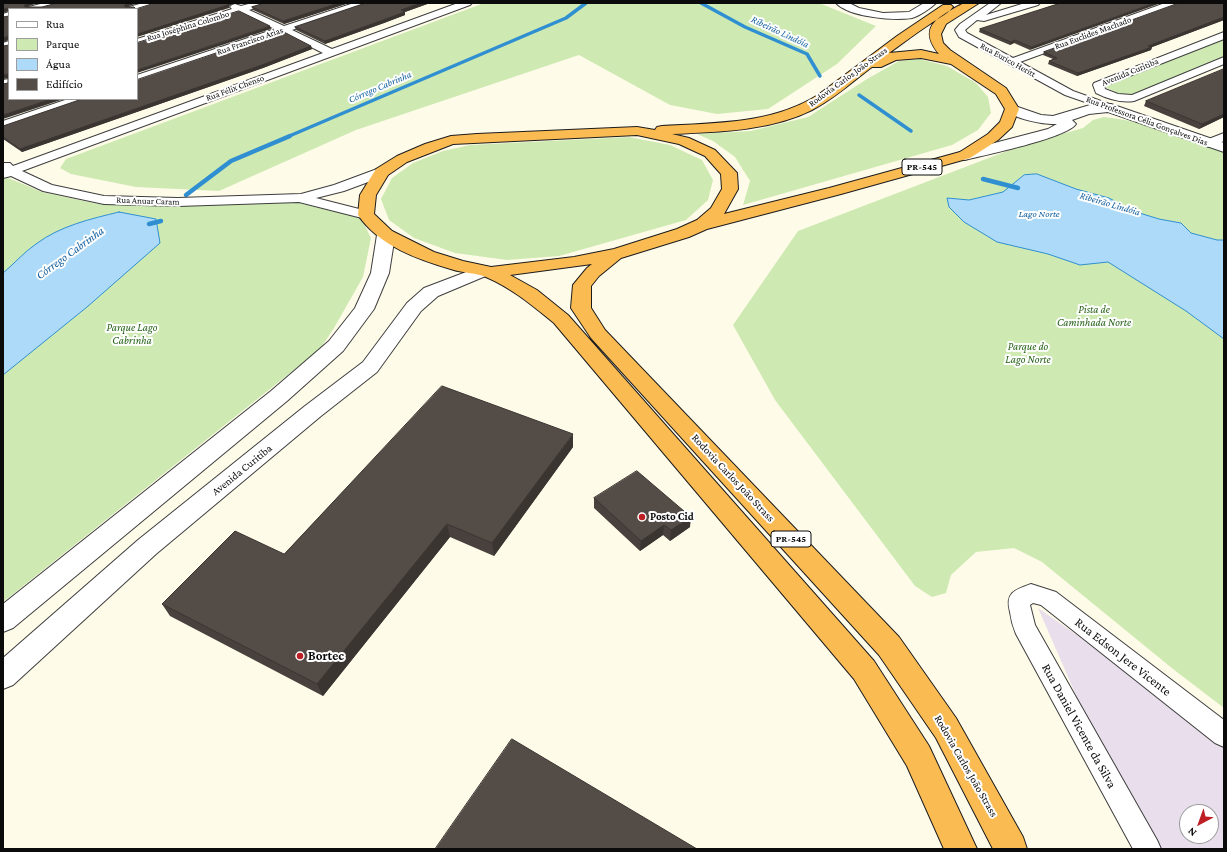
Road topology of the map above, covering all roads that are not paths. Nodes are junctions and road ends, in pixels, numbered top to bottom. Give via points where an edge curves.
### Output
1 (54, 3) edge
2 (153, 3) edge
3 (225, 3) edge
4 (262, 3) edge
5 (363, 3) edge
6 (468, 3) edge
7 (841, 3) edge
8 (931, 3) edge
9 (953, 3) edge
10 (973, 3) edge
11 (996, 3) edge
12 (1000, 3) edge
13 (1034, 3) edge
14 (1174, 3) edge
15 (1020, 7) junction
16 (36, 8) edge
17 (136, 8) edge
18 (241, 10) junction
19 (969, 22) junction
20 (285, 29) junction
21 (1224, 34) edge
22 (138, 42) edge
23 (332, 53) junction
24 (1224, 60) edge
25 (954, 61) junction
26 (1011, 62) junction
27 (850, 76) junction
28 (138, 79) edge
29 (1069, 93) junction
30 (76, 100) edge
31 (1111, 108) junction
32 (1012, 109) junction
33 (1130, 115) junction
34 (1067, 118) junction
35 (3, 125) edge
36 (637, 131) junction
37 (1224, 137) edge
38 (1217, 146) edge
39 (965, 155) junction
40 (6, 170) edge
41 (382, 172) junction
42 (301, 198) junction
43 (366, 215) junction
44 (703, 224) junction
45 (386, 235) junction
46 (617, 254) junction
47 (487, 272) junction
48 (1018, 601) joint
49 (3, 620) edge
50 (3, 676) edge
51 (1224, 735) edge
52 (961, 849) edge
53 (1011, 849) edge
54 (1148, 849) edge

1 - 16 street
2 - 17 street
3 - 18 street
4 - 18 street, Rua Joséphina Colombo
5 - 20 street, Rua Francisco Arias
6 - 23 street, Rua Félix Chenso
7 - 8 street via 856,10 883,16 911,15
9 - 27 highway, Rodovia Carlos João Strass via 910,31
10 - 25 highway via 940,23 935,32 937,45
11 - 19 street
12 - 15 street
13 - 15 street
14 - 26 street, Rua Euclides Machado
15 - 19 street
18 - 20 street
18 - 22 street, Rua Joséphina Colombo
19 - 26 street, Rua Eurico Heritt via 960,30 963,35
20 - 23 street
20 - 28 street, Rua Francisco Arias
21 - 24 street, Avenida Curitiba via 1098,85 1100,91 1113,96 1134,98
23 - 40 street, Rua Félix Chenso
25 - 27 highway via 920,54 894,56
25 - 32 highway via 983,77 1001,91
26 - 29 street, Rua Eurico Heritt
27 - 36 highway, Rodovia Carlos João Strass via 802,110 770,120 722,127
29 - 31 street, Rua Professora Célia Gonçalves Dias
29 - 34 street via 1078,104
30 - 35 street
31 - 33 street, Rua Professora Célia Gonçalves Dias
31 - 34 street via 1093,108
32 - 34 street via 1049,120
32 - 39 highway, PR-545 via 1007,124 993,137
33 - 38 street, Rua Professora Célia Gonçalves Dias
33 - 39 street via 1088,115 1053,132
36 - 41 highway via 451,140 402,159
36 - 44 highway via 684,141 704,150 729,173 730,189 718,211
37 - 38 street
39 - 44 highway, PR-545 via 835,192
40 - 42 street, Rua Anuar Caram via 48,188 104,200 178,202
41 - 42 street via 339,188
41 - 43 highway via 368,196
42 - 43 street
43 - 45 highway
44 - 46 highway via 684,233
45 - 47 highway via 428,256
45 - 49 street via 380,273 364,309 336,346 279,396
46 - 47 highway via 574,262
46 - 53 highway, Rodovia Carlos João Strass / PR-545 via 593,272 582,285 581,308 598,334 889,646 946,728
47 - 50 street, Avenida Curitiba via 430,292 414,307 370,367 147,547
47 - 52 highway, PR-545 via 530,294 561,319 864,670 918,756
48 - 51 street, Rua Edson Jere Vicente via 1031,593 1048,598
48 - 54 street, Rua Daniel Vicente da Silva via 1024,628

